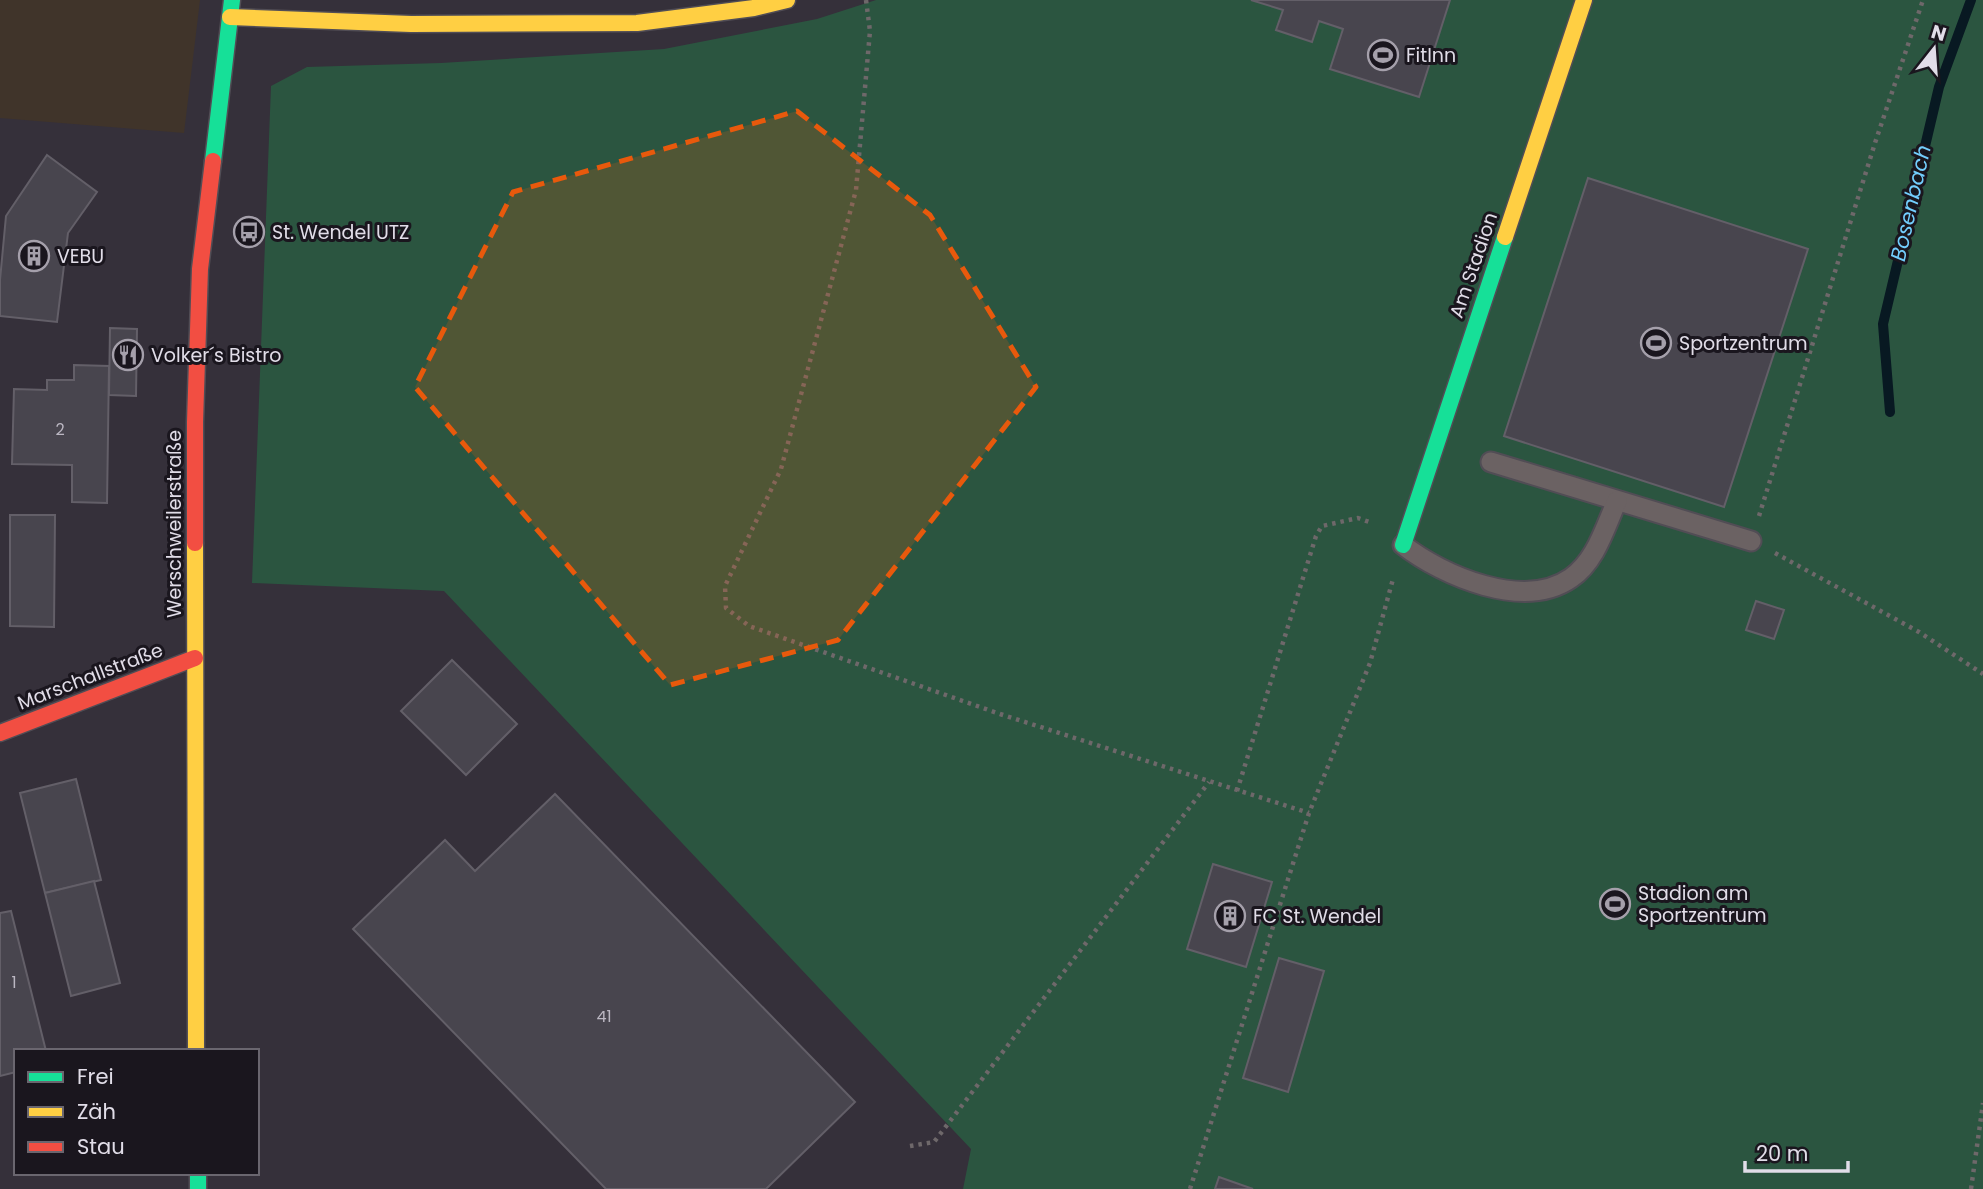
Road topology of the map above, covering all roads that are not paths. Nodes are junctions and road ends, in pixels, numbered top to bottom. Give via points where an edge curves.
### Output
1 (232, 0) edge
2 (410, 0) edge
3 (787, 0) edge
4 (1584, 0) edge
5 (230, 17) junction
6 (411, 24) junction
7 (1491, 462) dead end
8 (1617, 501) junction
9 (1751, 541) road end
10 (1403, 545) joint
11 (195, 658) junction
12 (0, 733) edge
13 (196, 1049) edge

1 - 5 street, Werschweilerstraße
2 - 6 lane
3 - 6 street via 637,23
4 - 10 street, Am Stadion
5 - 6 street
5 - 11 street, Werschweilerstraße via 200,270
7 - 8 lane
8 - 9 lane
8 - 10 lane via 1592,557 1571,579 1537,592 1502,590 1453,574
11 - 12 street, Marschallstraße
11 - 13 street, Werschweilerstraße

